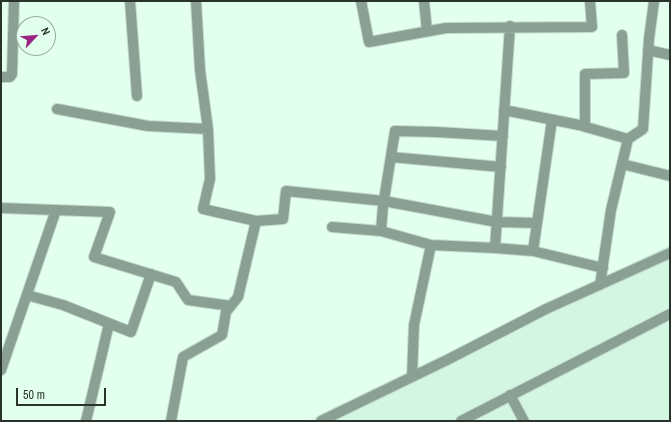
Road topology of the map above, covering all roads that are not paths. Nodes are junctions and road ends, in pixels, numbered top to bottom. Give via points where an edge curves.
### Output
1 (14, 1) edge
2 (130, 1) edge
3 (196, 1) edge
4 (361, 1) edge
5 (424, 1) edge
6 (590, 1) edge
7 (654, 1) edge
8 (510, 26) junction
9 (427, 31) junction
10 (622, 35) dead end
11 (648, 50) junction
12 (670, 55) edge
13 (1, 77) edge
14 (137, 96) dead end
15 (57, 109) dead end
16 (504, 110) junction
17 (552, 120) junction
18 (585, 127) junction
19 (208, 129) junction
20 (503, 136) junction
21 (628, 139) junction
22 (391, 157) junction
23 (622, 164) junction
24 (501, 167) junction
25 (670, 176) edge
26 (384, 201) junction
27 (1, 208) edge
28 (56, 210) junction
29 (256, 221) junction
30 (497, 222) junction
31 (537, 223) junction
32 (332, 227) dead end
33 (381, 231) junction
34 (431, 245) junction
35 (495, 248) junction
36 (533, 251) junction
37 (670, 253) edge
38 (603, 268) junction
39 (152, 274) junction
40 (600, 285) junction
41 (27, 295) junction
42 (231, 306) junction
43 (670, 314) edge
44 (109, 324) junction
45 (1, 370) edge
46 (412, 377) junction
47 (510, 395) junction
48 (86, 421) edge
49 (171, 421) edge
50 (321, 421) edge
51 (461, 421) edge
52 (524, 421) edge

1 - 13 street via 12,74 10,77
2 - 14 street
3 - 19 street via 200,70
4 - 9 street via 369,42
5 - 9 street
6 - 8 street via 592,26
7 - 11 street
8 - 9 street
8 - 16 street
10 - 18 street via 624,73 585,74
11 - 12 street
11 - 21 street via 643,129
15 - 19 street via 148,126
16 - 17 street
16 - 20 street
17 - 18 street
17 - 31 street
18 - 21 street
19 - 29 street via 210,179 203,209
20 - 22 street via 396,131
20 - 24 street
21 - 23 street
22 - 24 street
22 - 26 street
23 - 25 street
23 - 38 street via 611,210
24 - 30 street
26 - 29 street via 286,191 283,219
26 - 30 street
26 - 33 street
27 - 28 street
28 - 39 street via 110,212 94,257
28 - 41 street
29 - 42 street via 238,297
30 - 31 street
30 - 35 street
31 - 36 street
32 - 33 street
33 - 34 street
34 - 35 street
34 - 46 street via 414,325
35 - 36 street
36 - 38 street
37 - 40 street
38 - 40 street
39 - 42 street via 176,282 188,300
39 - 44 street via 130,332
40 - 46 street via 546,309
41 - 44 street via 63,305
41 - 45 street
42 - 49 street via 226,312 222,334 183,357
43 - 47 street
44 - 48 street
46 - 50 street
47 - 51 street
47 - 52 street

